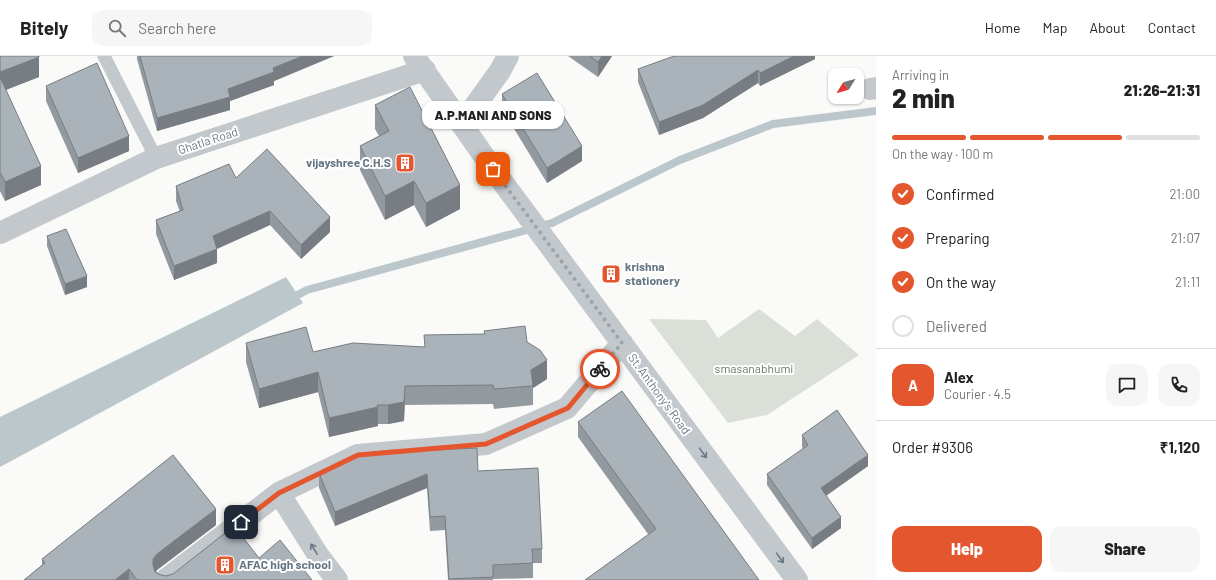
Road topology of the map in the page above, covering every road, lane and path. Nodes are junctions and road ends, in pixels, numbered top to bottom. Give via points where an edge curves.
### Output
1 (104, 56) edge
2 (508, 56) edge
3 (419, 63) edge
4 (462, 124) junction
5 (156, 158) junction
6 (1, 230) edge
7 (622, 343) junction
8 (279, 493) junction
9 (165, 580) edge
10 (337, 580) edge
11 (797, 580) edge

1 - 5 lane
2 - 4 street
3 - 4 street, St. Anthony's Road
3 - 5 street, Ghatla Road
4 - 7 street, St. Anthony's Road
5 - 6 street, Ghatla Road
7 - 8 street via 568,408 486,444 358,455
7 -> 11 street, St. Anthony's Road
8 - 9 street
10 -> 8 street via 318,556

